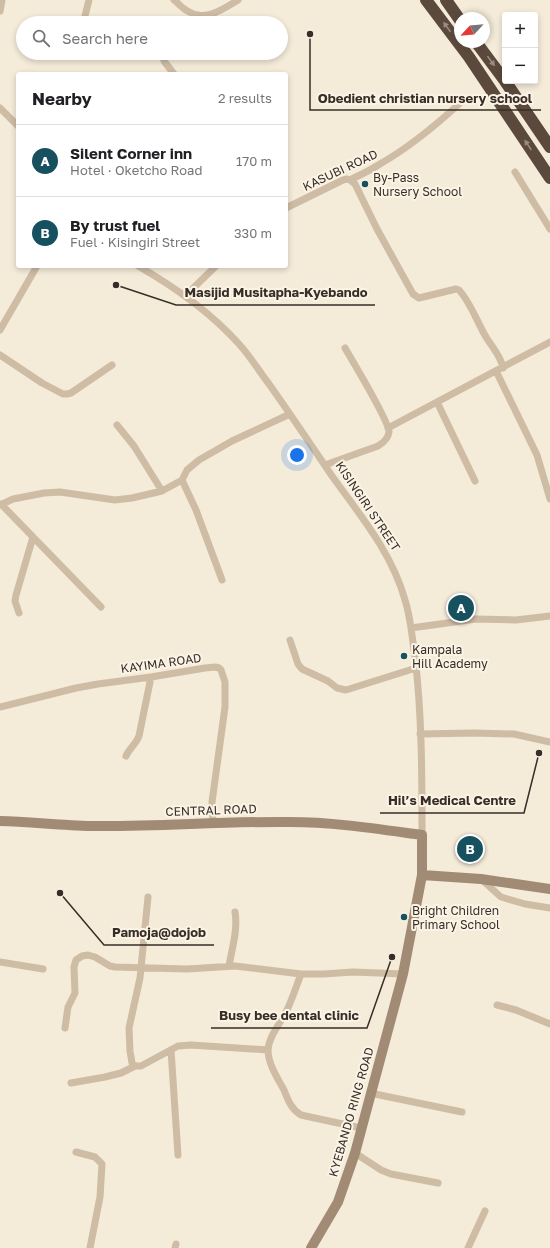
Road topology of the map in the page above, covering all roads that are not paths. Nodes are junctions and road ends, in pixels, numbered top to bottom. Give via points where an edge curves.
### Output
1 (2, 0) edge
2 (89, 0) edge
3 (174, 0) edge
4 (238, 0) edge
5 (426, 0) edge
6 (446, 0) edge
7 (0, 11) edge
8 (454, 12) edge
9 (198, 15) joint
10 (85, 16) edge
11 (480, 48) edge
12 (164, 60) edge
13 (172, 72) edge
14 (502, 77) edge
15 (507, 84) edge
16 (459, 104) dead end
17 (0, 108) edge
18 (16, 124) edge
19 (550, 147) edge
20 (515, 172) dead end
21 (550, 178) edge
22 (350, 180) junction
23 (288, 207) edge
24 (550, 229) edge
25 (36, 268) edge
26 (141, 268) edge
27 (214, 268) edge
28 (185, 296) junction
29 (0, 330) edge
30 (550, 342) edge
31 (345, 348) dead end
32 (0, 356) edge
33 (112, 365) dead end
34 (503, 368) junction
35 (496, 371) junction
36 (437, 402) junction
37 (290, 414) junction
38 (117, 425) dead end
39 (388, 428) junction
40 (325, 465) junction
41 (182, 480) junction
42 (475, 481) dead end
43 (162, 492) junction
44 (550, 499) edge
45 (1, 505) edge
46 (33, 537) junction
47 (222, 580) dead end
48 (101, 607) dead end
49 (19, 614) dead end
50 (550, 616) edge
51 (411, 628) junction
52 (290, 640) dead end
53 (416, 668) junction
54 (151, 677) junction
55 (0, 707) edge
56 (420, 734) junction
57 (550, 742) edge
58 (126, 756) dead end
59 (0, 821) edge
60 (213, 823) junction
61 (422, 835) junction
62 (422, 875) junction
63 (481, 879) junction
64 (550, 889) edge
65 (148, 897) dead end
66 (550, 908) edge
67 (235, 912) dead end
68 (0, 962) edge
69 (229, 966) junction
70 (142, 968) junction
71 (43, 969) dead end
72 (301, 974) junction
73 (403, 974) junction
74 (497, 1005) dead end
75 (550, 1024) edge
76 (65, 1028) dead end
77 (171, 1050) junction
78 (268, 1050) junction
79 (135, 1066) junction
80 (71, 1083) dead end
81 (370, 1093) junction
82 (462, 1112) dead end
83 (361, 1128) junction
84 (76, 1152) dead end
85 (355, 1153) junction
86 (178, 1155) dead end
87 (438, 1183) dead end
88 (485, 1211) dead end
89 (90, 1248) edge
90 (312, 1248) edge
91 (468, 1248) edge

1 - 7 street
2 - 10 street
3 - 9 street via 186,10
4 - 9 street via 213,14
21 -> 5 highway
6 - 8 highway
11 -> 14 highway
12 - 13 street
15 - 19 highway
16 - 22 street, KASUBI ROAD via 395,155
17 - 18 street
20 - 24 street
22 - 23 street, KASUBI ROAD via 343,180
22 - 34 street via 414,294 419,298 459,290 501,360
25 - 29 street
26 - 28 street, KISINGIRI STREET
27 - 28 street
28 - 37 street, KISINGIRI STREET via 240,345
30 - 34 street
31 - 39 street
32 - 33 street via 63,394 71,393
34 - 35 street
35 - 36 street
35 - 44 street via 536,455
36 - 39 street
36 - 42 street
37 - 40 street, KISINGIRI STREET
37 - 41 street via 232,441 199,460 187,470
38 - 43 street via 137,450
39 - 40 street via 387,438 378,446
40 - 51 street, KISINGIRI STREET via 390,561 402,587
41 - 43 street
41 - 47 street
43 - 45 street via 115,500 60,492 44,493 13,499
45 - 46 street
46 - 48 street
46 - 49 street via 16,595
50 - 51 street via 516,620 476,618
51 - 53 street, KISINGIRI STREET
52 - 53 street via 302,669 341,690
53 - 56 street, KISINGIRI STREET
54 - 55 street, KAYIMA ROAD via 76,688
54 - 58 street via 139,736
54 - 60 street, KAYIMA ROAD via 215,667 221,670 225,682 225,706 212,802
56 - 57 street via 514,734
56 - 61 street, KISINGIRI STREET
59 - 60 street, CENTRAL ROAD via 91,826
60 - 61 street, CENTRAL ROAD via 329,824
61 - 62 street, KYEBANDO RING ROAD
62 - 63 street
62 - 73 street, KYEBANDO RING ROAD
63 - 64 street
63 - 66 street via 501,898
65 - 70 street
67 - 69 street via 236,931
68 - 71 street
69 - 70 street via 194,969
69 - 72 street
70 - 76 street via 110,966 88,955 78,958 74,966 75,993 68,1007
70 - 79 street via 130,1028 130,1051
72 - 73 street
72 - 78 street
73 - 81 street, KYEBANDO RING ROAD
74 - 75 street
77 - 78 street via 178,1046 192,1045
77 - 79 street via 141,1066
77 - 86 street
78 - 83 street via 273,1070 290,1104 298,1113
79 - 80 street via 105,1078
81 - 82 street
81 - 83 street, KYEBANDO RING ROAD
83 - 85 street, KYEBANDO RING ROAD
84 - 89 street via 95,1157 102,1164 100,1197
85 - 87 street via 391,1174
85 - 90 street, KYEBANDO RING ROAD via 338,1202
88 - 91 street

